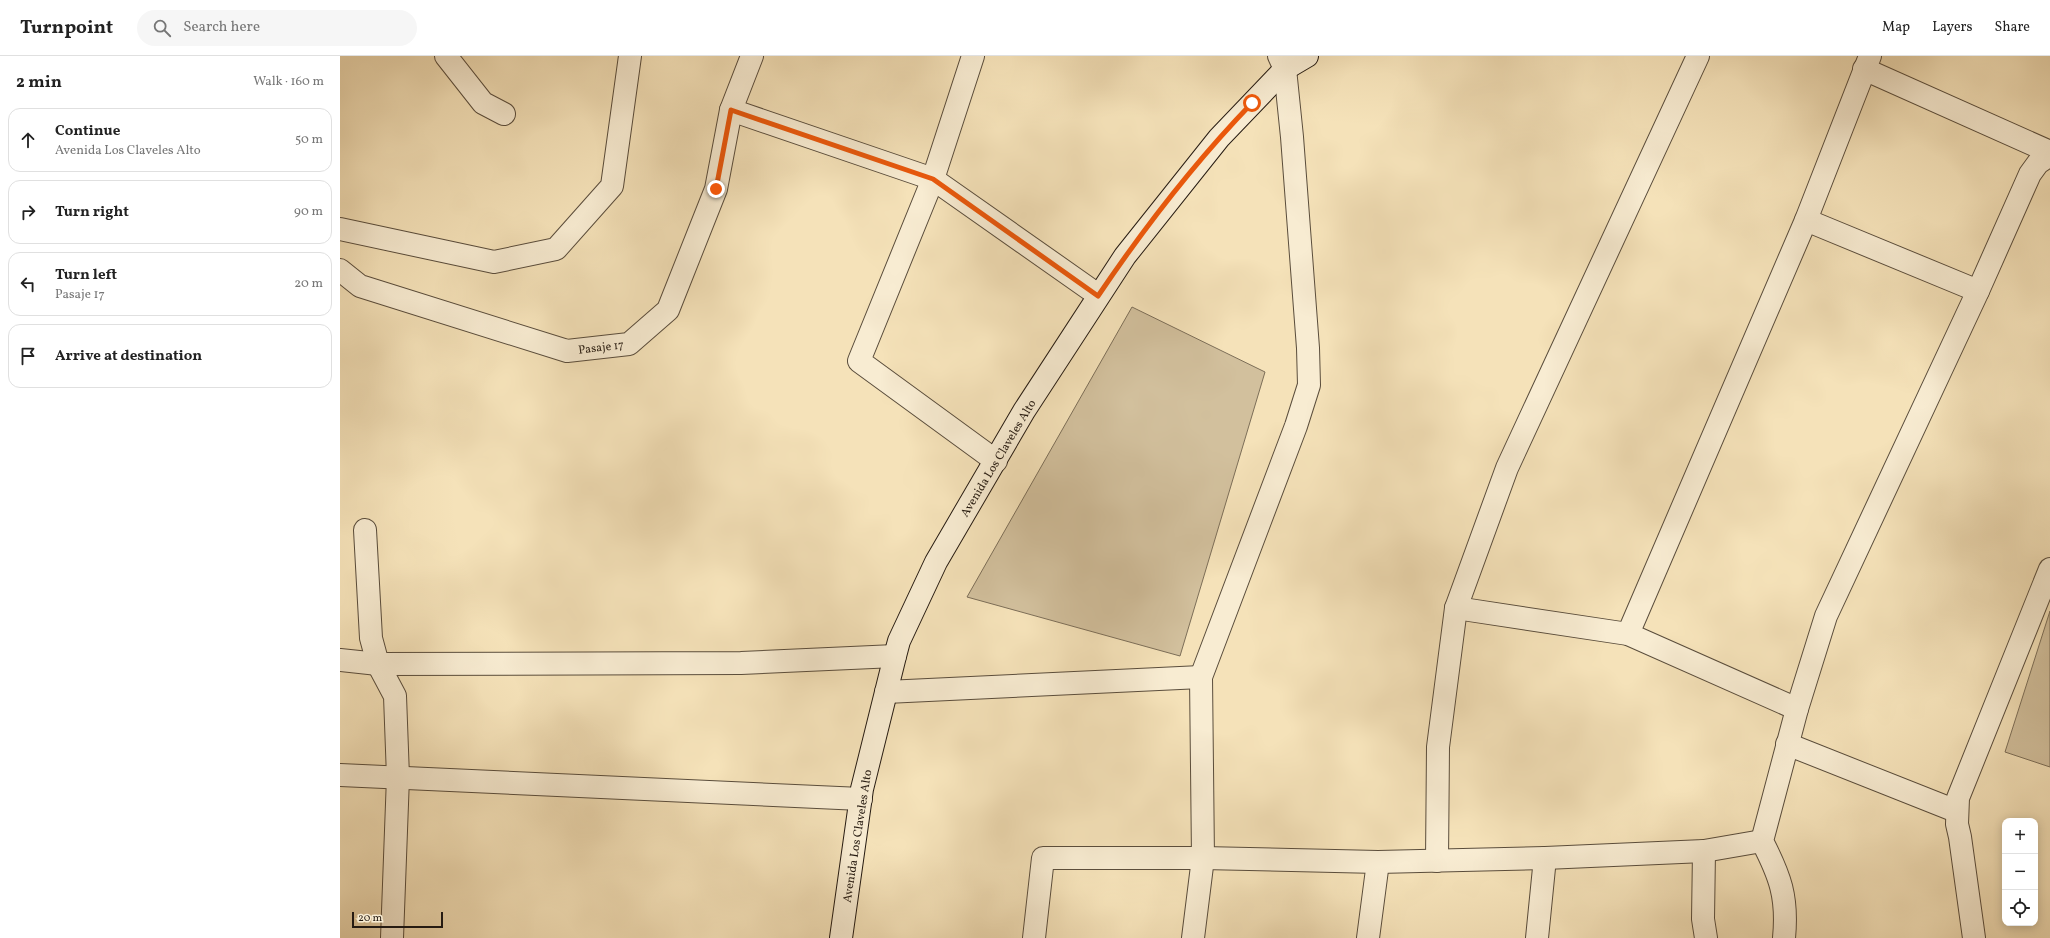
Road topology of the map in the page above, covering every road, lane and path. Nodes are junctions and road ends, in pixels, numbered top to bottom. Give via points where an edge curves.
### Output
1 (446, 56) edge
2 (630, 56) edge
3 (752, 56) edge
4 (973, 56) edge
5 (1307, 56) edge
6 (1698, 56) edge
7 (1282, 62) edge
8 (1867, 63) edge
9 (731, 110) junction
10 (504, 114) dead end
11 (2050, 154) edge
12 (933, 179) junction
13 (1806, 220) junction
14 (340, 229) edge
15 (340, 270) edge
16 (1978, 291) junction
17 (1098, 296) junction
18 (996, 461) junction
19 (365, 530) dead end
20 (2050, 569) edge
21 (1456, 608) junction
22 (1628, 634) junction
23 (895, 656) junction
24 (340, 660) edge
25 (378, 664) junction
26 (1200, 677) junction
27 (886, 692) junction
28 (1797, 709) junction
29 (1787, 744) junction
30 (340, 775) edge
31 (398, 777) junction
32 (861, 799) junction
33 (1956, 811) junction
34 (1762, 841) junction
35 (1704, 851) junction
36 (1203, 858) junction
37 (1545, 858) junction
38 (1437, 861) junction
39 (1378, 862) junction
40 (392, 938) edge
41 (841, 938) edge
42 (1034, 938) edge
43 (1193, 938) edge
44 (1368, 938) edge
45 (1537, 938) edge
46 (1706, 938) edge
47 (1784, 938) edge
48 (1974, 938) edge

1 - 10 street via 483,103
2 - 14 street via 612,186 556,249 494,262
3 - 9 street, Pasaje 17
4 - 12 street
5 - 7 street, Avenida Los Claveles Alto
6 - 21 street via 1507,468
7 - 17 street, Avenida Los Claveles Alto via 1125,256
7 - 26 street via 1308,348 1309,385 1296,426
8 - 11 street
8 - 13 street
9 - 12 street
9 - 15 street, Pasaje 17 via 716,189 668,310 630,344 567,351 360,286
11 - 16 street via 2038,163 2030,174
12 - 17 street
12 - 18 street via 859,361
13 - 16 street
13 - 22 street
16 - 28 street via 1826,616
17 - 18 street, Avenida Los Claveles Alto via 1024,411
18 - 23 street, Avenida Los Claveles Alto via 936,562 899,641
19 - 25 street via 371,638
20 - 33 street via 1963,784
21 - 22 street
21 - 38 street via 1438,747
22 - 28 street
23 - 25 street via 741,663
23 - 27 street, Avenida Los Claveles Alto
24 - 25 street
25 - 31 street via 395,696
26 - 27 street
26 - 36 street
27 - 32 street, Avenida Los Claveles Alto
28 - 29 street
29 - 33 street
29 - 34 street
30 - 31 street
31 - 32 street
31 - 40 street
32 - 41 street, Avenida Los Claveles Alto
33 - 48 street
34 - 35 street
34 - 47 street via 1776,867 1784,894
35 - 37 street
35 - 46 street via 1703,919
36 - 39 street
36 - 42 street via 1043,858
36 - 43 street
37 - 38 street
37 - 45 street
38 - 39 street
39 - 44 street

